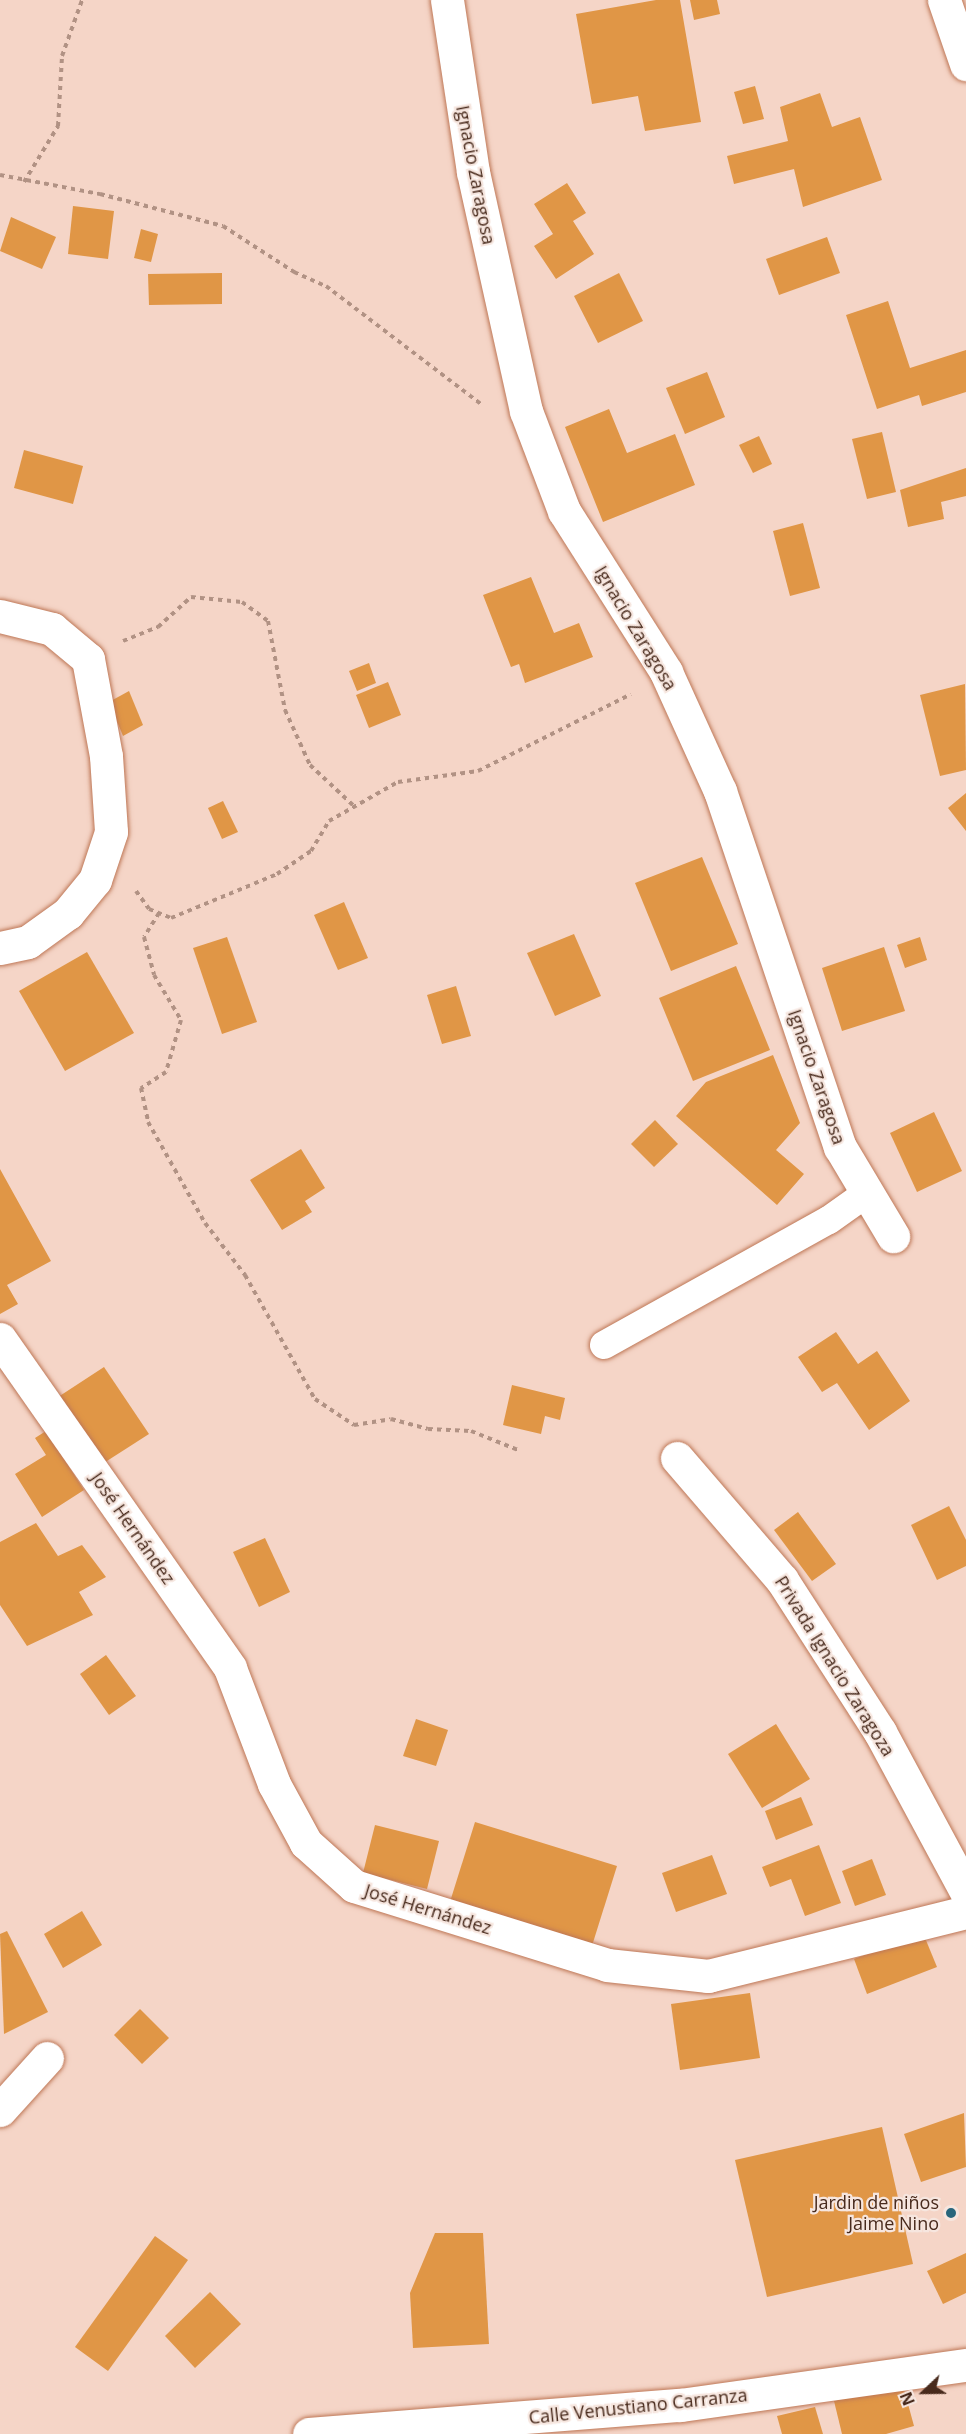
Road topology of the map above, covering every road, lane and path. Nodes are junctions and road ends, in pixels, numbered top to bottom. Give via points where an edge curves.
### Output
1 (82, 0) edge
2 (447, 0) edge
3 (944, 0) edge
4 (966, 64) edge
5 (0, 175) edge
6 (24, 182) junction
7 (526, 411) junction
8 (0, 616) edge
9 (88, 659) junction
10 (666, 672) junction
11 (354, 806) junction
12 (111, 832) junction
13 (159, 913) junction
14 (0, 948) edge
15 (867, 1193) junction
16 (893, 1236) dead end
17 (0, 1339) edge
18 (604, 1345) dead end
19 (518, 1450) dead end
20 (677, 1458) dead end
21 (966, 1892) edge
22 (966, 1912) edge
23 (47, 2058) dead end
24 (0, 2110) edge
25 (966, 2365) edge
26 (367, 2433) edge
27 (309, 2434) edge

1 - 6 path via 62,56 58,126
2 - 7 street, Ignacio Zaragosa via 473,172
3 - 4 street
5 - 6 path
6 - 7 path via 100,194 222,226 294,272 326,286 481,405
7 - 10 street, Ignacio Zaragosa via 564,511
8 - 9 street via 52,629
9 - 11 path via 158,627 191,597 242,602 268,621 285,710 310,765
9 - 12 street via 106,756
10 - 11 path via 607,709 478,771 399,782
10 - 15 street, Ignacio Zaragosa via 720,791 840,1147
11 - 13 path via 329,821 311,851 277,874 171,918
12 - 13 path via 135,889 148,909
12 - 14 street via 95,880 68,913 28,942
13 - 19 path via 144,937 154,975 181,1020 166,1072 141,1088 148,1122 205,1223 245,1275 315,1400 354,1425 391,1419 428,1429 471,1431
15 - 16 street, Ignacio Zaragosa
15 - 18 lane via 829,1220
17 - 22 street, José Hernández via 230,1668 274,1784 306,1843 354,1886 607,1965 708,1976
20 - 21 street, Privada Ignacio Zaragoza via 783,1580 880,1732
23 - 24 street
25 - 26 street, Calle Venustiano Carranza via 680,2405
26 - 27 street, Calle Venustiano Carranza

